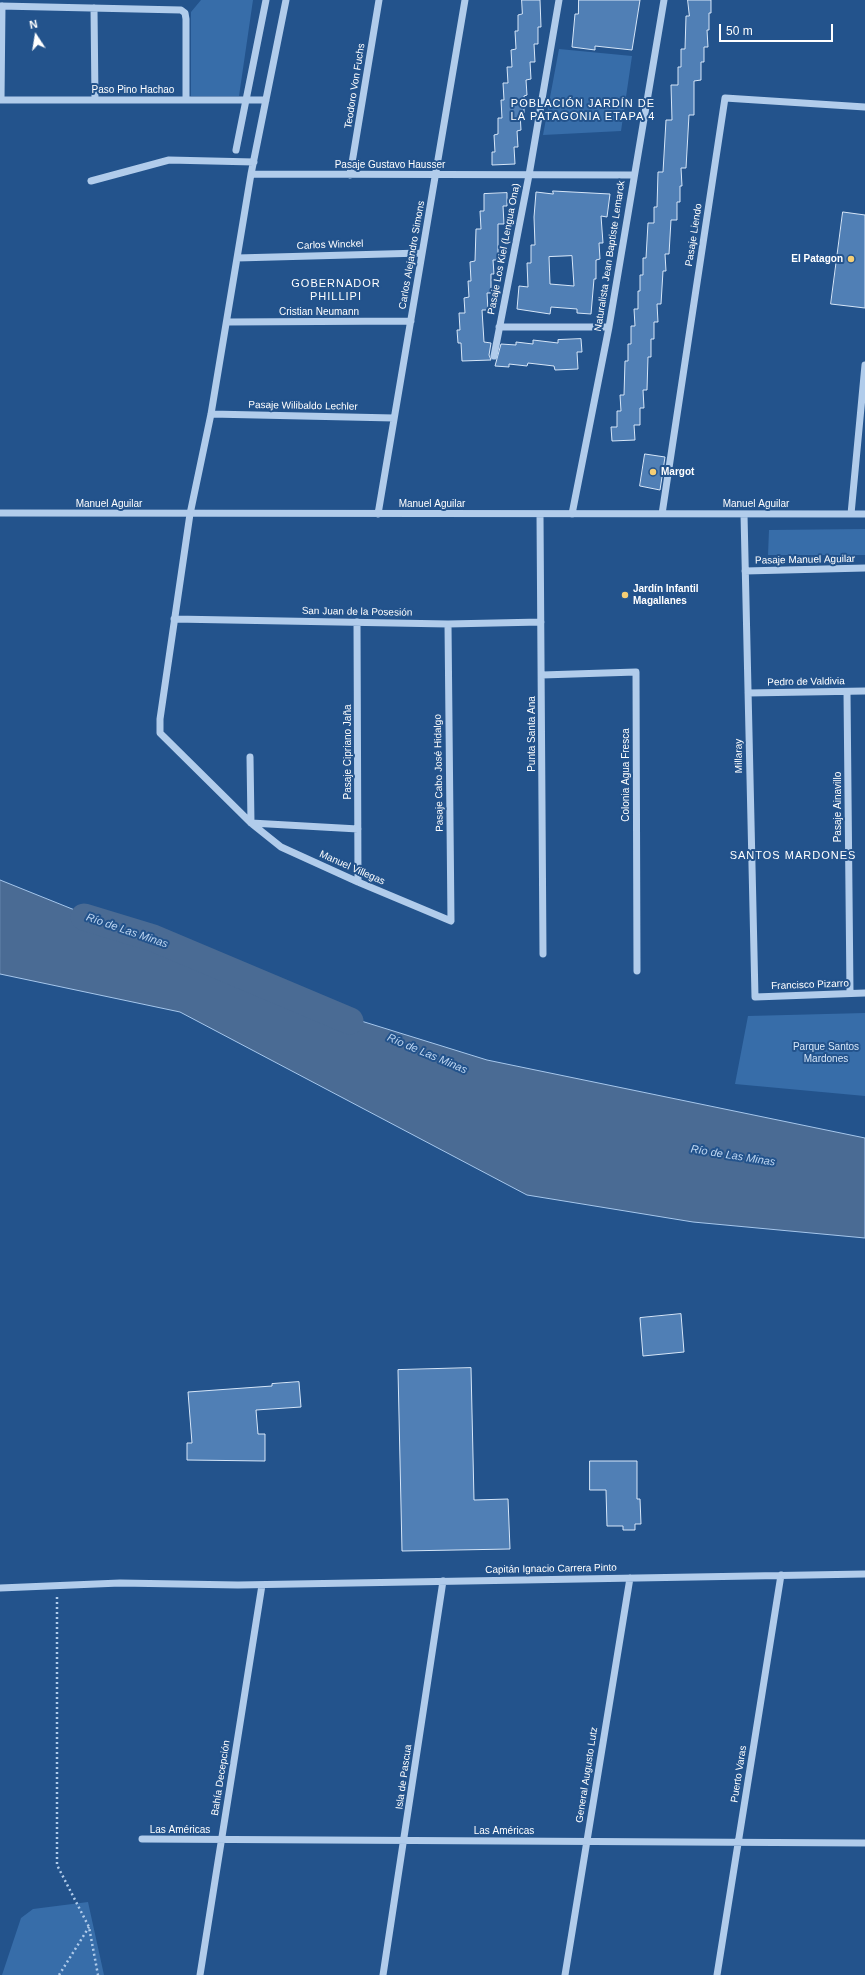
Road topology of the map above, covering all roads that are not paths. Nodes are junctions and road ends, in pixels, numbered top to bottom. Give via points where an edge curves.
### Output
1 (266, 0) edge
2 (286, 0) edge
3 (379, 0) edge
4 (465, 0) edge
5 (559, 0) edge
6 (664, 0) edge
7 (1, 6) edge
8 (94, 8) junction
9 (1, 100) edge
10 (94, 100) junction
11 (186, 100) junction
12 (246, 100) junction
13 (266, 100) junction
14 (865, 108) edge
15 (236, 150) dead end
16 (254, 162) junction
17 (251, 174) junction
18 (350, 175) junction
19 (529, 175) junction
20 (634, 175) junction
21 (435, 176) junction
22 (91, 181) dead end
23 (422, 253) junction
24 (237, 258) junction
25 (227, 322) junction
26 (411, 322) junction
27 (499, 327) junction
28 (609, 327) junction
29 (494, 356) dead end
30 (865, 365) edge
31 (211, 414) junction
32 (394, 418) junction
33 (0, 513) edge
34 (190, 514) junction
35 (378, 514) junction
36 (540, 514) junction
37 (572, 514) junction
38 (662, 514) junction
39 (744, 514) junction
40 (851, 514) junction
41 (865, 514) edge
42 (865, 568) edge
43 (745, 571) junction
44 (174, 619) junction
45 (357, 622) junction
46 (541, 622) junction
47 (448, 624) junction
48 (542, 675) junction
49 (865, 691) edge
50 (848, 692) junction
51 (748, 693) junction
52 (250, 757) dead end
53 (251, 823) junction
54 (358, 829) junction
55 (358, 882) junction
56 (451, 921) joint
57 (544, 954) dead end
58 (637, 971) dead end
59 (850, 993) junction
60 (865, 993) edge
61 (755, 997) joint
62 (865, 1574) edge
63 (782, 1575) junction
64 (630, 1578) junction
65 (443, 1582) junction
66 (262, 1585) junction
67 (0, 1588) edge
68 (142, 1839) dead end
69 (221, 1840) junction
70 (404, 1841) junction
71 (586, 1842) junction
72 (738, 1843) junction
73 (865, 1843) edge
74 (200, 1975) edge
75 (383, 1975) edge
76 (565, 1975) edge
77 (717, 1975) edge

1 - 12 street
2 - 13 street
3 - 18 street, Teodoro Von Fuchs
4 - 21 street, Carlos Alejandro Simons
5 - 19 street, Pasaje Los Kiel (Lengua Ona)
6 - 20 street, Naturalista Jean Baptiste Lemarck
7 - 8 street
7 - 9 street
8 - 10 street
8 - 11 street via 181,10 186,16
9 - 10 street, Paso Pino Hachao
10 - 11 street, Paso Pino Hachao
11 - 12 street, Paso Pino Hachao
12 - 13 street, Paso Pino Hachao
12 - 15 street
13 - 16 street
14 - 38 street, Pasaje Liendo via 725,98
16 - 17 street
16 - 22 street via 169,160
17 - 18 street, Pasaje Gustavo Hausser
17 - 24 street
18 - 21 street, Pasaje Gustavo Hausser
19 - 20 street, Pasaje Gustavo Hausser
19 - 21 street, Pasaje Gustavo Hausser
19 - 27 street, Pasaje Los Kiel (Lengua Ona)
20 - 28 street, Naturalista Jean Baptiste Lemarck
21 - 23 street, Carlos Alejandro Simons
23 - 24 street, Carlos Winckel
23 - 26 street, Carlos Alejandro Simons
24 - 25 street
25 - 26 street, Cristian Neumann
25 - 31 street
26 - 32 street, Carlos Alejandro Simons
27 - 28 street, Pasaje Los Kiel (Lengua Ona)
27 - 29 street, Pasaje Los Kiel (Lengua Ona)
28 - 37 street, Naturalista Jean Baptiste Lemarck
30 - 40 street
31 - 32 street, Pasaje Wilibaldo Lechler
31 - 34 street
32 - 35 street, Carlos Alejandro Simons
33 - 34 street, Manuel Aguilar
34 - 35 street, Manuel Aguilar
34 - 44 street
35 - 36 street, Manuel Aguilar
36 - 37 street, Manuel Aguilar
36 - 46 street, Punta Santa Ana
37 - 38 street, Manuel Aguilar
38 - 39 street, Manuel Aguilar
39 - 40 street, Manuel Aguilar
39 - 43 street, Millaray
40 - 41 street, Manuel Aguilar
42 - 43 street, Pasaje Manuel Aguilar
43 - 51 street, Millaray
44 - 45 street, San Juan de la Posesión
44 - 53 street, Manuel Villegas via 160,733
45 - 47 street, San Juan de la Posesión
45 - 54 street, Pasaje Cipriano Jaña
46 - 47 street, San Juan de la Posesión
46 - 48 street, Punta Santa Ana
47 - 56 street, Pasaje Cabo José Hidalgo
48 - 57 street, Punta Santa Ana
48 - 58 street, Colonia Agua Fresca via 636,672
49 - 50 street, Pedro de Valdivia
50 - 51 street, Pedro de Valdivia
50 - 59 street, Pasaje Ainavillo
51 - 61 street, Millaray
52 - 53 street
53 - 54 street
53 - 55 street, Manuel Villegas via 282,847
54 - 55 street, Pasaje Cipriano Jaña
55 - 56 street, Manuel Villegas
59 - 60 street, Francisco Pizarro
59 - 61 street, Francisco Pizarro
62 - 63 street, Capitán Ignacio Carrera Pinto
63 - 64 street, Capitán Ignacio Carrera Pinto
63 - 72 street, Puerto Varas
64 - 65 street, Capitán Ignacio Carrera Pinto
64 - 71 street, General Augusto Lutz
65 - 66 street, Capitán Ignacio Carrera Pinto
65 - 70 street, Isla de Pascua
66 - 67 street, Capitán Ignacio Carrera Pinto via 120,1583
66 - 69 street, Bahía Decepción
68 - 69 street, Las Américas
69 - 70 street, Las Américas
69 - 74 street, Bahía Decepción
70 - 71 street, Las Américas
70 - 75 street, Isla de Pascua
71 - 72 street, Las Américas
71 - 76 street, General Augusto Lutz
72 - 73 street, Las Américas
72 - 77 street, Puerto Varas

